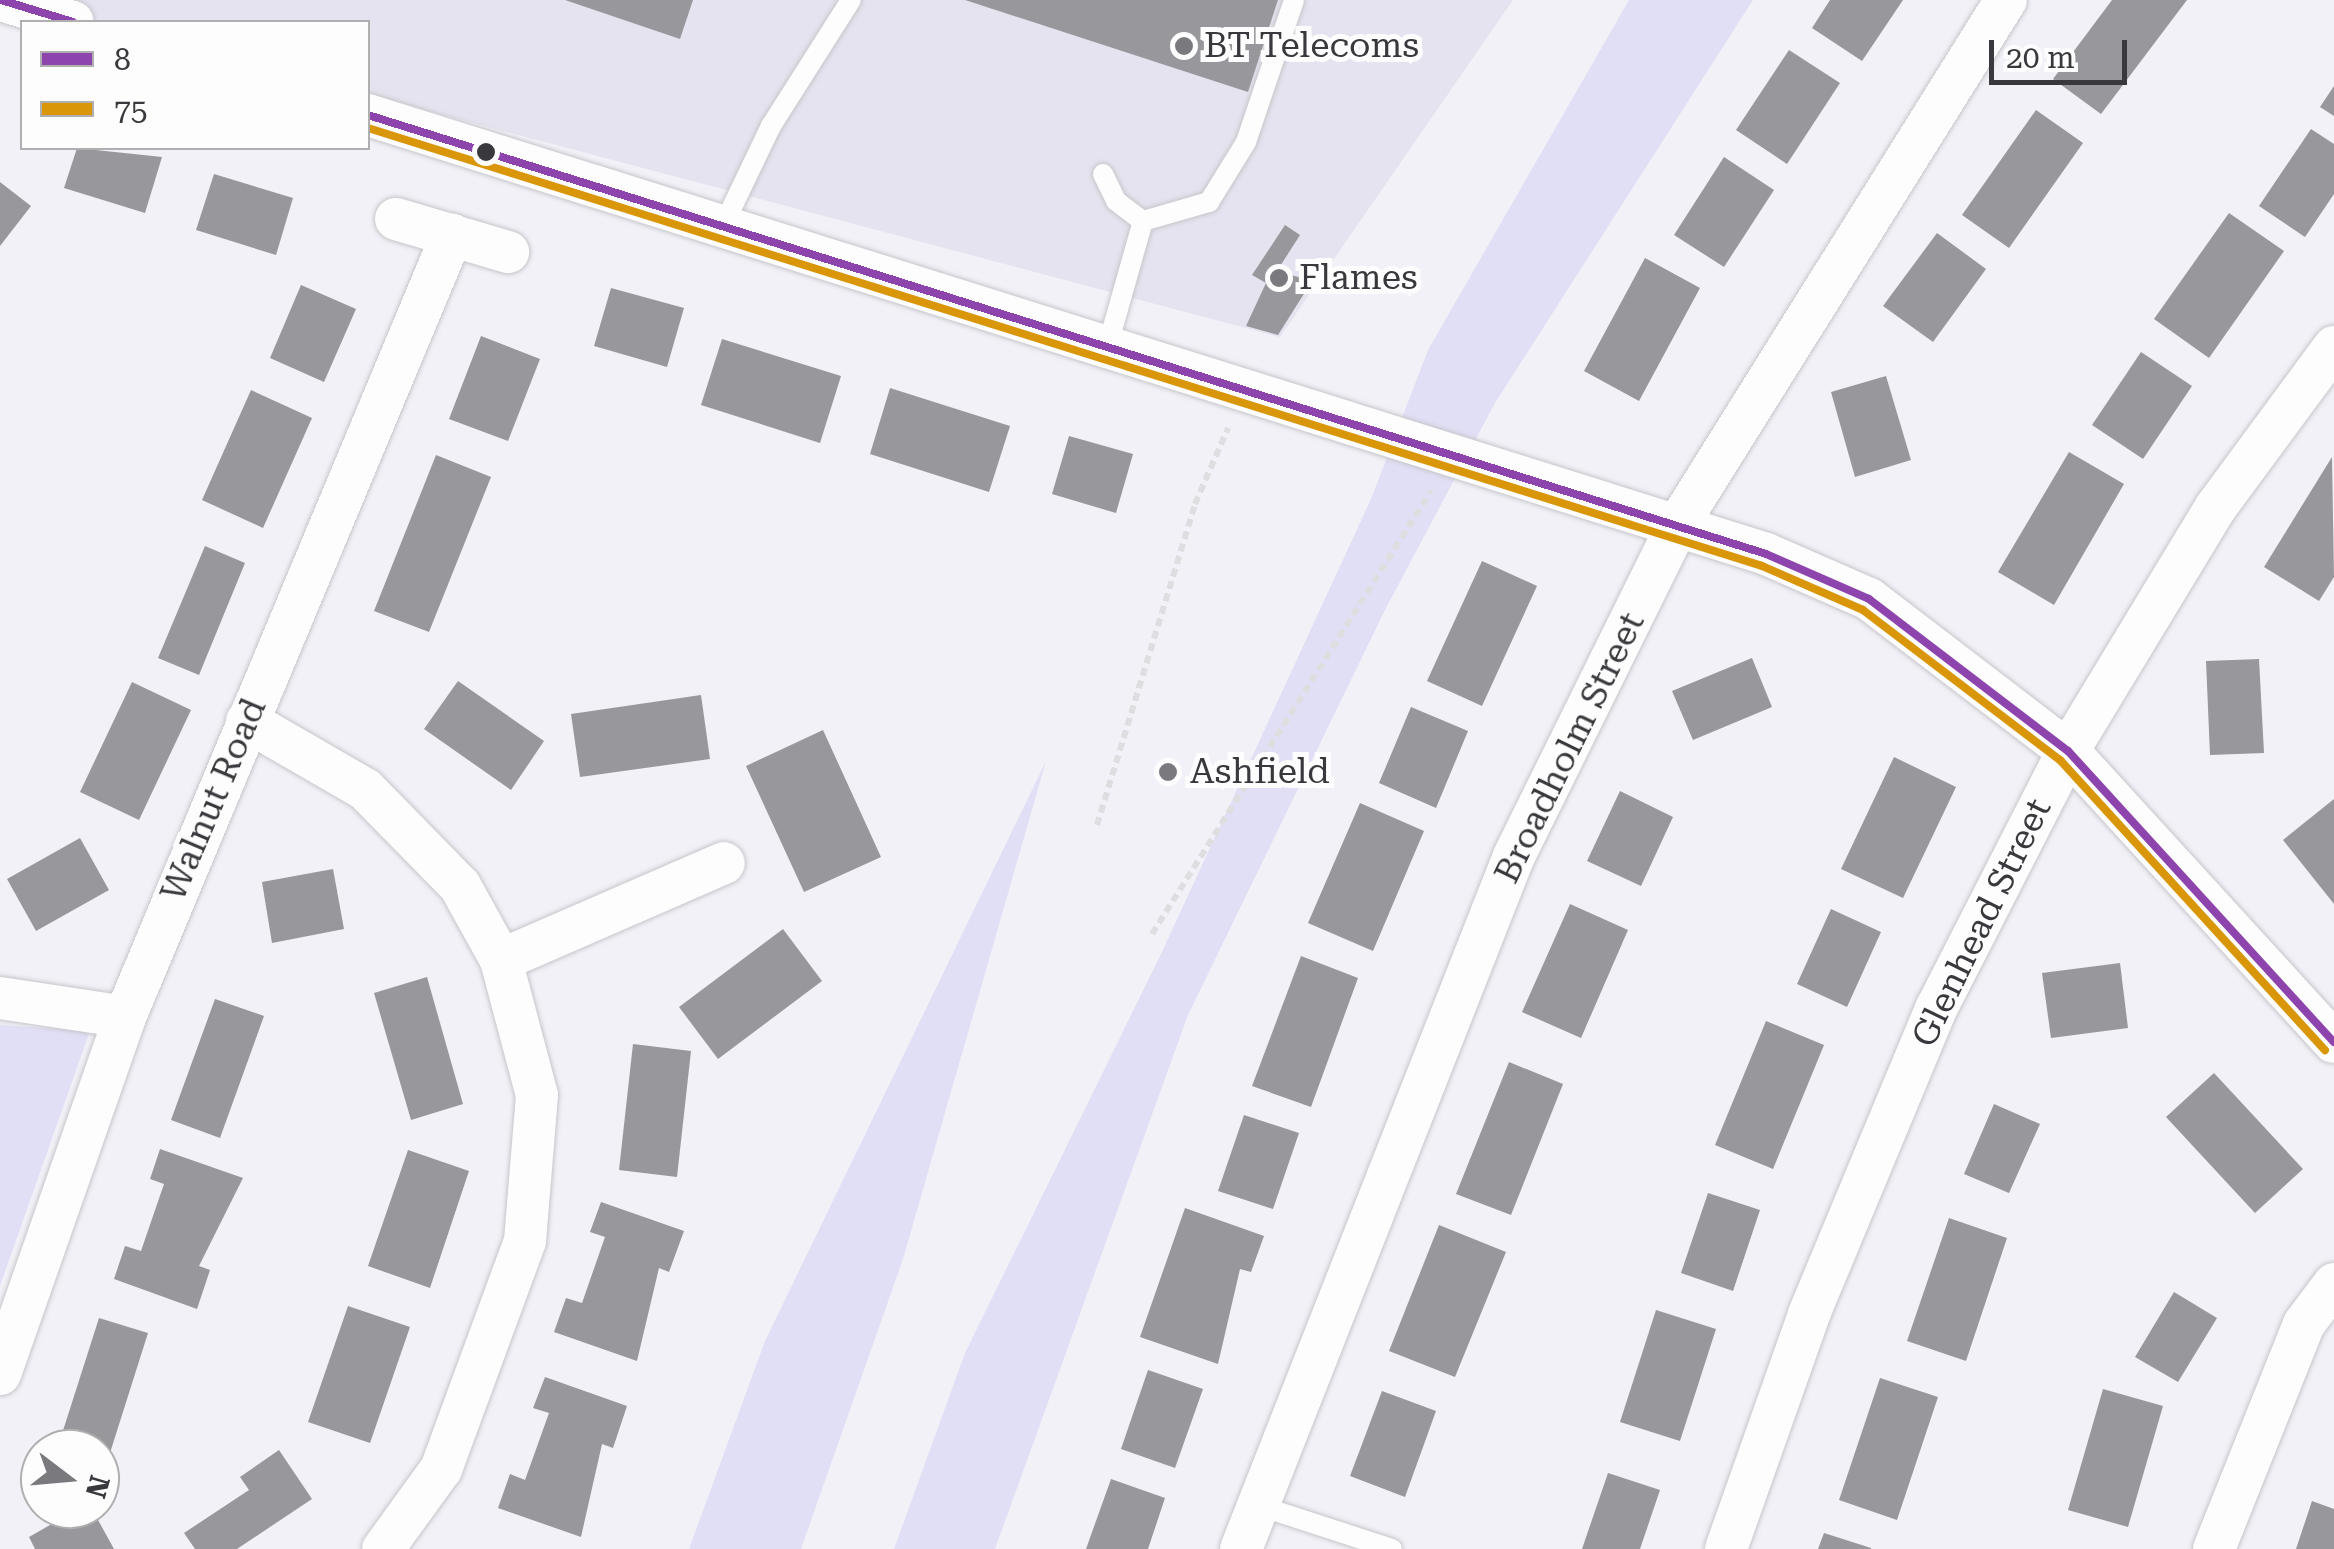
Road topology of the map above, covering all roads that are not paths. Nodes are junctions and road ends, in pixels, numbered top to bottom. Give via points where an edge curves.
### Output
1 (1, 0) edge
2 (851, 0) edge
3 (1294, 0) edge
4 (2006, 0) edge
5 (66, 20) edge
6 (370, 116) edge
7 (1102, 174) dead end
8 (396, 218) dead end
9 (1143, 221) junction
10 (724, 224) junction
11 (452, 235) junction
12 (508, 252) dead end
13 (2334, 346) edge
14 (1108, 348) junction
15 (1677, 526) junction
16 (247, 720) junction
17 (2068, 751) junction
18 (724, 863) dead end
19 (501, 960) junction
20 (0, 998) edge
21 (125, 1017) junction
22 (2334, 1042) edge
23 (2334, 1284) edge
24 (1, 1363) edge
25 (1257, 1505) junction
26 (383, 1549) edge
27 (1241, 1549) edge
28 (1392, 1549) edge
29 (1726, 1549) edge
30 (2214, 1549) edge

1 - 5 street
2 - 10 lane via 771,126
3 - 9 lane via 1246,142 1209,202
4 - 15 street, Broadholm Street
6 - 10 street
7 - 9 lane via 1116,201
8 - 11 street
9 - 14 lane
10 - 14 street
11 - 12 street
11 - 16 street, Walnut Road
13 - 17 street, Glenhead Street via 2216,507
14 - 15 street via 1446,459
15 - 17 street via 1869,599
15 - 25 street, Broadholm Street via 1514,856
16 - 19 street via 366,789 414,829
16 - 21 street, Walnut Road
17 - 22 street
17 - 29 street, Glenhead Street via 1937,1007 1809,1314
18 - 19 street
19 - 26 street via 537,1095 525,1241 442,1468
20 - 21 street
21 - 24 street, Walnut Road
23 - 30 street via 2304,1324
25 - 27 street, Broadholm Street
25 - 28 lane

